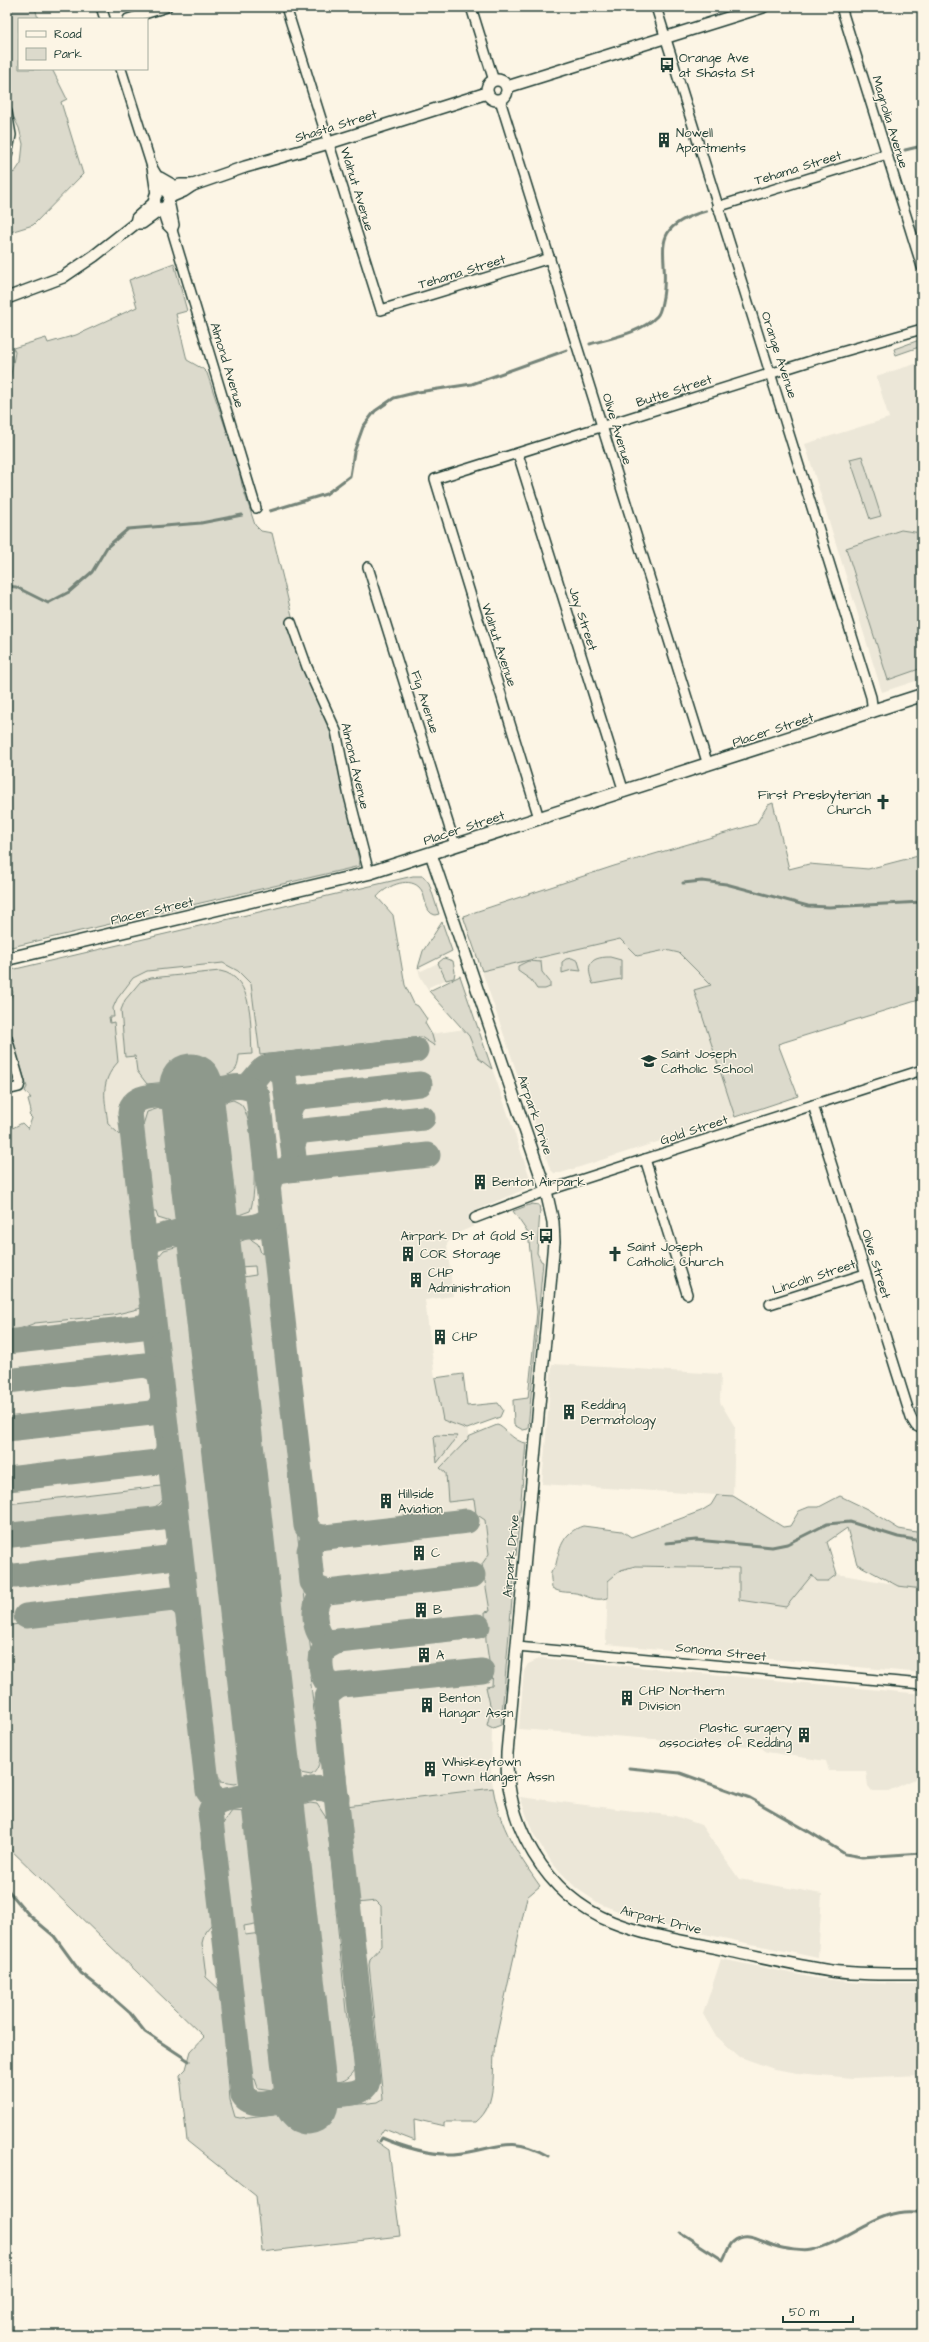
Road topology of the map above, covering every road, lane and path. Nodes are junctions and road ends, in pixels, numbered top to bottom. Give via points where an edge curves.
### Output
1 (101, 7) edge
2 (167, 7) edge
3 (286, 7) edge
4 (471, 7) edge
5 (656, 7) edge
6 (763, 7) edge
7 (841, 7) edge
8 (105, 18) edge
9 (131, 18) edge
10 (665, 38) junction
11 (121, 70) edge
12 (494, 81) junction
13 (507, 87) junction
14 (488, 93) junction
15 (500, 100) junction
16 (7, 112) edge
17 (329, 143) junction
18 (887, 154) junction
19 (7, 155) edge
20 (152, 167) junction
21 (160, 178) joint
22 (164, 198) junction
23 (717, 207) junction
24 (550, 258) junction
25 (922, 267) edge
26 (7, 298) edge
27 (381, 310) joint
28 (922, 329) edge
29 (771, 374) junction
30 (602, 427) junction
31 (518, 454) junction
32 (435, 479) joint
33 (256, 508) dead end
34 (368, 567) dead end
35 (291, 622) dead end
36 (922, 695) edge
37 (873, 712) junction
38 (708, 765) junction
39 (624, 792) junction
40 (539, 818) junction
41 (455, 846) junction
42 (431, 854) junction
43 (369, 873) junction
44 (7, 959) edge
45 (7, 1038) edge
46 (922, 1070) edge
47 (11, 1089) dead end
48 (813, 1105) junction
49 (645, 1159) junction
50 (546, 1191) junction
51 (475, 1218) dead end
52 (865, 1274) junction
53 (687, 1294) dead end
54 (770, 1304) dead end
55 (920, 1429) edge
56 (517, 1647) junction
57 (922, 1684) edge
58 (922, 1974) edge

1 - 8 street
2 - 9 street
3 - 17 street, Walnut Avenue
4 - 12 street
5 - 10 street, Orange Avenue
6 - 10 street
7 - 18 street, Magnolia Avenue
10 - 13 street
10 - 23 street, Orange Avenue
11 - 20 street, Almond Avenue
12 - 13 street via 502,81
12 - 14 street via 488,87
13 - 15 street via 506,95
14 - 15 street via 491,98
14 - 17 street, Shasta Street
15 - 24 street, Olive Avenue
16 - 19 street via 11,135
17 - 22 street, Shasta Street via 245,167
17 - 27 street, Walnut Avenue
18 - 23 street, Tehama Street
18 - 25 street, Magnolia Avenue
20 - 21 street, Almond Avenue
20 - 22 street, Almond Avenue
21 - 22 street
22 - 26 street, Shasta Street via 142,224 136,224 63,277
22 - 33 street, Almond Avenue
23 - 29 street, Orange Avenue
24 - 27 street, Tehama Street
24 - 30 street, Olive Avenue
28 - 29 street, Butte Street
29 - 30 street, Butte Street
29 - 37 street, Orange Avenue via 871,697
30 - 31 street, Butte Street
30 - 38 street, Olive Avenue
31 - 32 street, Butte Street
31 - 39 street, Jay Street
32 - 40 street, Walnut Avenue
34 - 41 street, Fig Avenue
35 - 43 street, Almond Avenue via 306,667 336,731 348,792
36 - 37 main road, Placer Street
37 - 38 main road, Placer Street
38 - 39 main road, Placer Street
39 - 40 main road, Placer Street
40 - 41 main road, Placer Street
41 - 42 main road, Placer Street
42 - 43 main road, Placer Street
42 - 50 street, Airpark Drive
43 - 44 main road, Placer Street
45 - 47 street via 20,1083 18,1087
46 - 48 street, Gold Street
48 - 49 street, Gold Street
48 - 52 street, Olive Street
49 - 50 street, Gold Street
49 - 53 street
50 - 51 street, Gold Street
50 - 56 street, Airpark Drive via 553,1222 554,1242
52 - 54 street, Lincoln Street
52 - 55 street, Olive Street via 911,1418
56 - 57 street, Sonoma Street
56 - 58 street, Airpark Drive via 507,1753 510,1798 521,1831 538,1861 572,1898 611,1922 652,1934 831,1971

